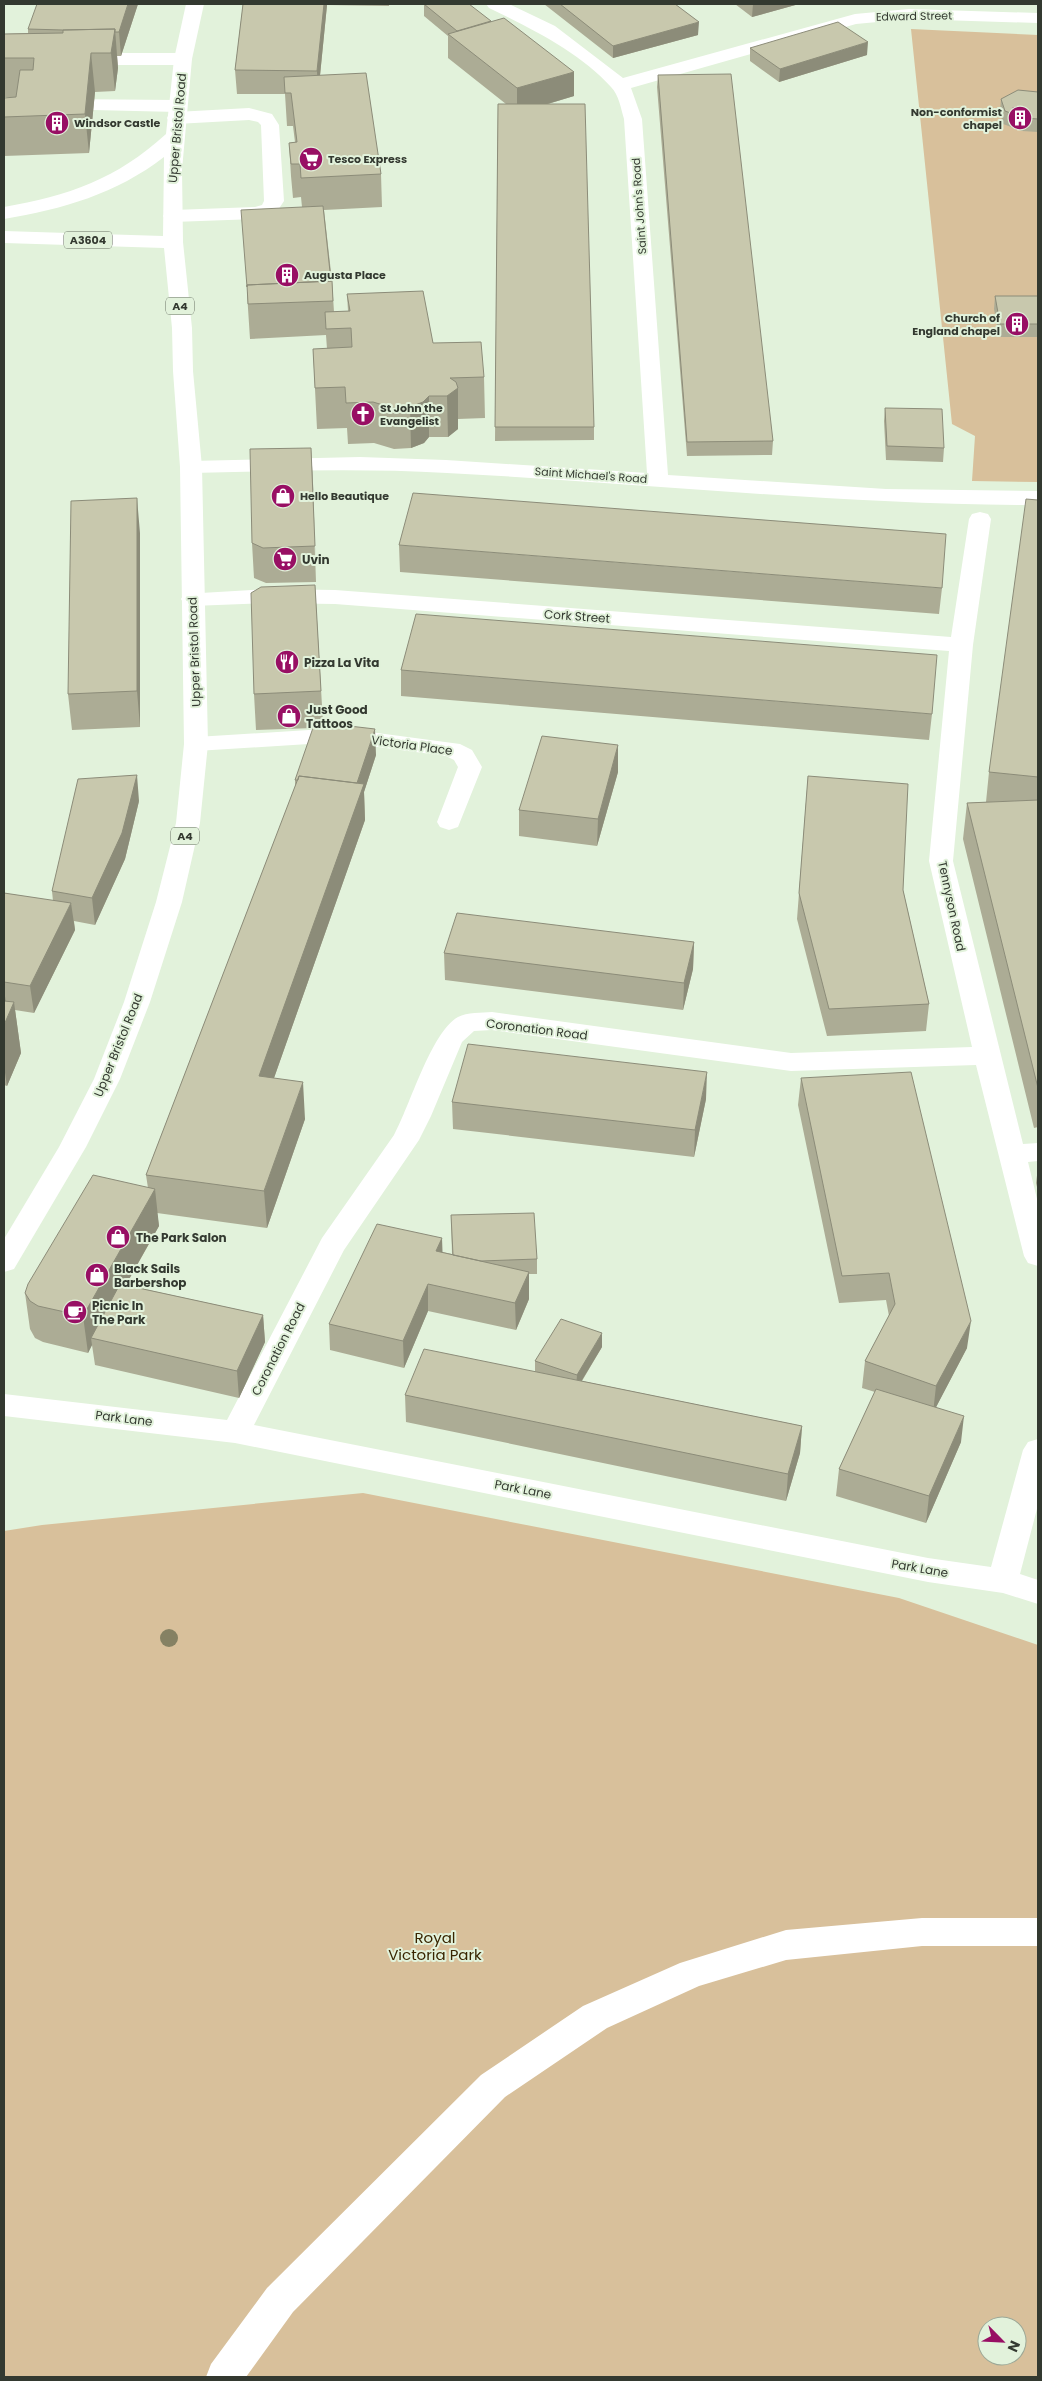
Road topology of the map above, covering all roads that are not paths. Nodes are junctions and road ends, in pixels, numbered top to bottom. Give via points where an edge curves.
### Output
1 (195, 4) edge
2 (495, 4) edge
3 (1038, 18) edge
4 (4, 59) edge
5 (183, 59) junction
6 (620, 84) junction
7 (38, 105) edge
8 (176, 120) junction
9 (4, 213) edge
10 (172, 216) junction
11 (4, 237) edge
12 (173, 242) junction
13 (191, 467) junction
14 (658, 480) junction
15 (1038, 498) edge
16 (986, 508) junction
17 (192, 599) junction
18 (961, 646) junction
19 (196, 744) junction
20 (449, 822) dead end
21 (987, 1056) junction
22 (1025, 1153) edge
23 (1038, 1256) edge
24 (4, 1262) edge
25 (4, 1405) edge
26 (235, 1432) junction
27 (1038, 1450) edge
28 (1003, 1581) junction
29 (1038, 1592) edge
30 (1038, 1932) edge
31 (224, 2377) edge

1 - 5 street, Upper Bristol Road / A4
2 - 6 street, Saint John's Road via 549,30
3 - 6 street, Edward Street via 908,14 855,19
4 - 5 street
5 - 8 street, Upper Bristol Road / A4
6 - 14 street, Saint John's Road via 633,119
7 - 8 street
8 - 9 street via 155,156 134,171 64,201
8 - 10 street, Upper Bristol Road / A4
8 - 10 street via 249,114 265,118 270,125 274,202 269,209 257,213
10 - 12 street, Upper Bristol Road / A4
11 - 12 street, A3604
12 - 13 street, Upper Bristol Road / A4
13 - 14 street, Saint Michael's Road via 360,463
13 - 17 street, Upper Bristol Road / A4
14 - 16 street, Saint Michael's Road via 886,496
15 - 16 street, Saint Michael's Road
16 - 18 street, Tennyson Road
17 - 18 street, Cork Street via 335,597
17 - 19 street, Upper Bristol Road / A4
18 - 21 street, Tennyson Road via 941,861
19 - 20 street, Victoria Place via 340,735 452,749 464,755 470,767
19 - 24 street, Upper Bristol Road / A4 via 188,822 168,902 137,1002 107,1079
21 - 22 street, Tennyson Road
21 - 26 street, Coronation Road via 791,1062 492,1021 467,1023 451,1037 405,1140 332,1245
22 - 23 street, Tennyson Road
25 - 26 street, Park Lane
26 - 28 street, Park Lane via 918,1568
27 - 28 street
28 - 29 street, Park Lane
30 - 31 street via 922,1932 786,1945 692,1973 595,2017 493,2086 280,2300

